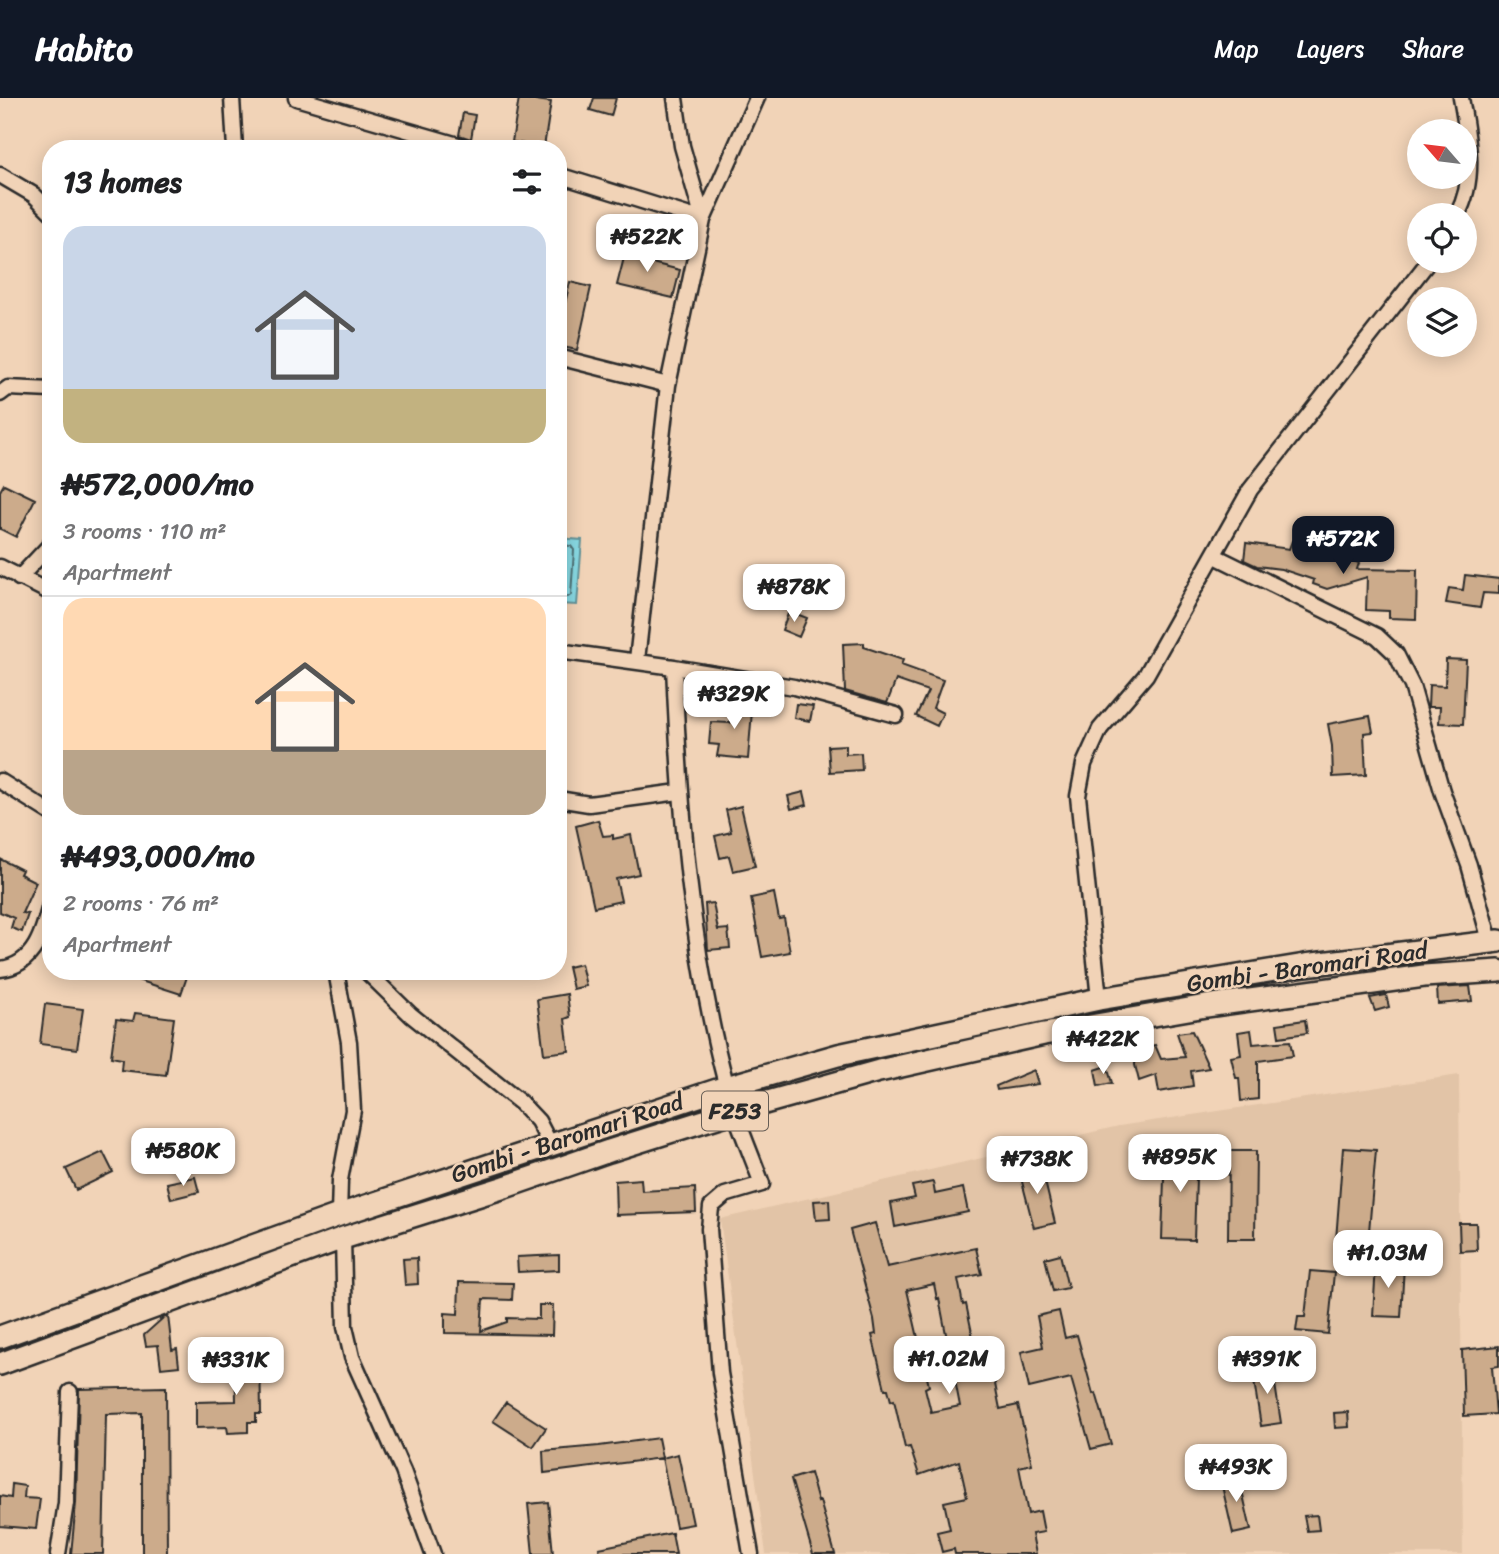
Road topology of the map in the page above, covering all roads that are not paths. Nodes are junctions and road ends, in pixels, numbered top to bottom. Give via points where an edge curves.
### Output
1 (232, 98) edge
2 (296, 98) edge
3 (675, 98) edge
4 (757, 98) edge
5 (1461, 98) edge
6 (234, 140) edge
7 (441, 140) edge
8 (0, 175) edge
9 (567, 178) edge
10 (42, 203) edge
11 (1463, 203) edge
12 (703, 220) junction
13 (1420, 273) edge
14 (567, 359) edge
15 (668, 385) junction
16 (42, 389) edge
17 (0, 394) edge
18 (42, 554) edge
19 (1215, 556) junction
20 (0, 567) edge
21 (19, 578) junction
22 (42, 589) edge
23 (567, 652) edge
24 (637, 660) junction
25 (674, 667) junction
26 (896, 715) dead end
27 (0, 781) edge
28 (679, 792) junction
29 (567, 800) edge
30 (42, 807) edge
31 (42, 937) edge
32 (1495, 941) edge
33 (0, 969) edge
34 (1499, 971) edge
35 (338, 980) edge
36 (375, 980) edge
37 (1099, 999) junction
38 (726, 1087) junction
39 (736, 1111) junction
40 (551, 1146) junction
41 (339, 1215) junction
42 (343, 1238) junction
43 (0, 1337) edge
44 (0, 1364) edge
45 (70, 1392) dead end
46 (58, 1554) edge
47 (433, 1554) edge
48 (751, 1554) edge

1 - 6 street
2 - 7 street
3 - 12 street via 682,146
4 - 12 street
5 - 11 street via 1471,156
8 - 10 street
9 - 12 street
12 - 15 street
13 - 19 street via 1250,490
14 - 15 street
15 - 24 street
16 - 17 street via 8,387
18 - 21 street
19 - 32 street via 1377,636 1396,654 1412,686
19 - 37 street via 1146,675 1100,729 1084,764 1078,796
20 - 21 street
21 - 22 street
23 - 24 street
24 - 25 street
25 - 26 street via 794,687
25 - 28 street
27 - 30 street
28 - 29 street via 589,804
28 - 38 street via 693,911
31 - 33 street via 25,960
32 - 37 main road, Gombi - Baromari Road / F253 via 1292,967
34 - 39 main road, Gombi - Baromari Road / F253 via 1341,987 1044,1034 879,1071
35 - 41 street via 349,1042 353,1110 340,1180
36 - 40 street via 411,1015 521,1103 538,1121
37 - 38 main road, Gombi - Baromari Road / F253 via 838,1055
38 - 39 street
38 - 40 main road, Gombi - Baromari Road / F253
39 - 42 main road, Gombi - Baromari Road / F253
39 - 48 street via 762,1184 725,1195 711,1207 709,1229 720,1373
40 - 41 main road, Gombi - Baromari Road / F253
41 - 43 main road, Gombi - Baromari Road / F253
42 - 44 main road, Gombi - Baromari Road / F253
42 - 47 street via 345,1327 352,1357 403,1471
45 - 46 street via 66,1503

